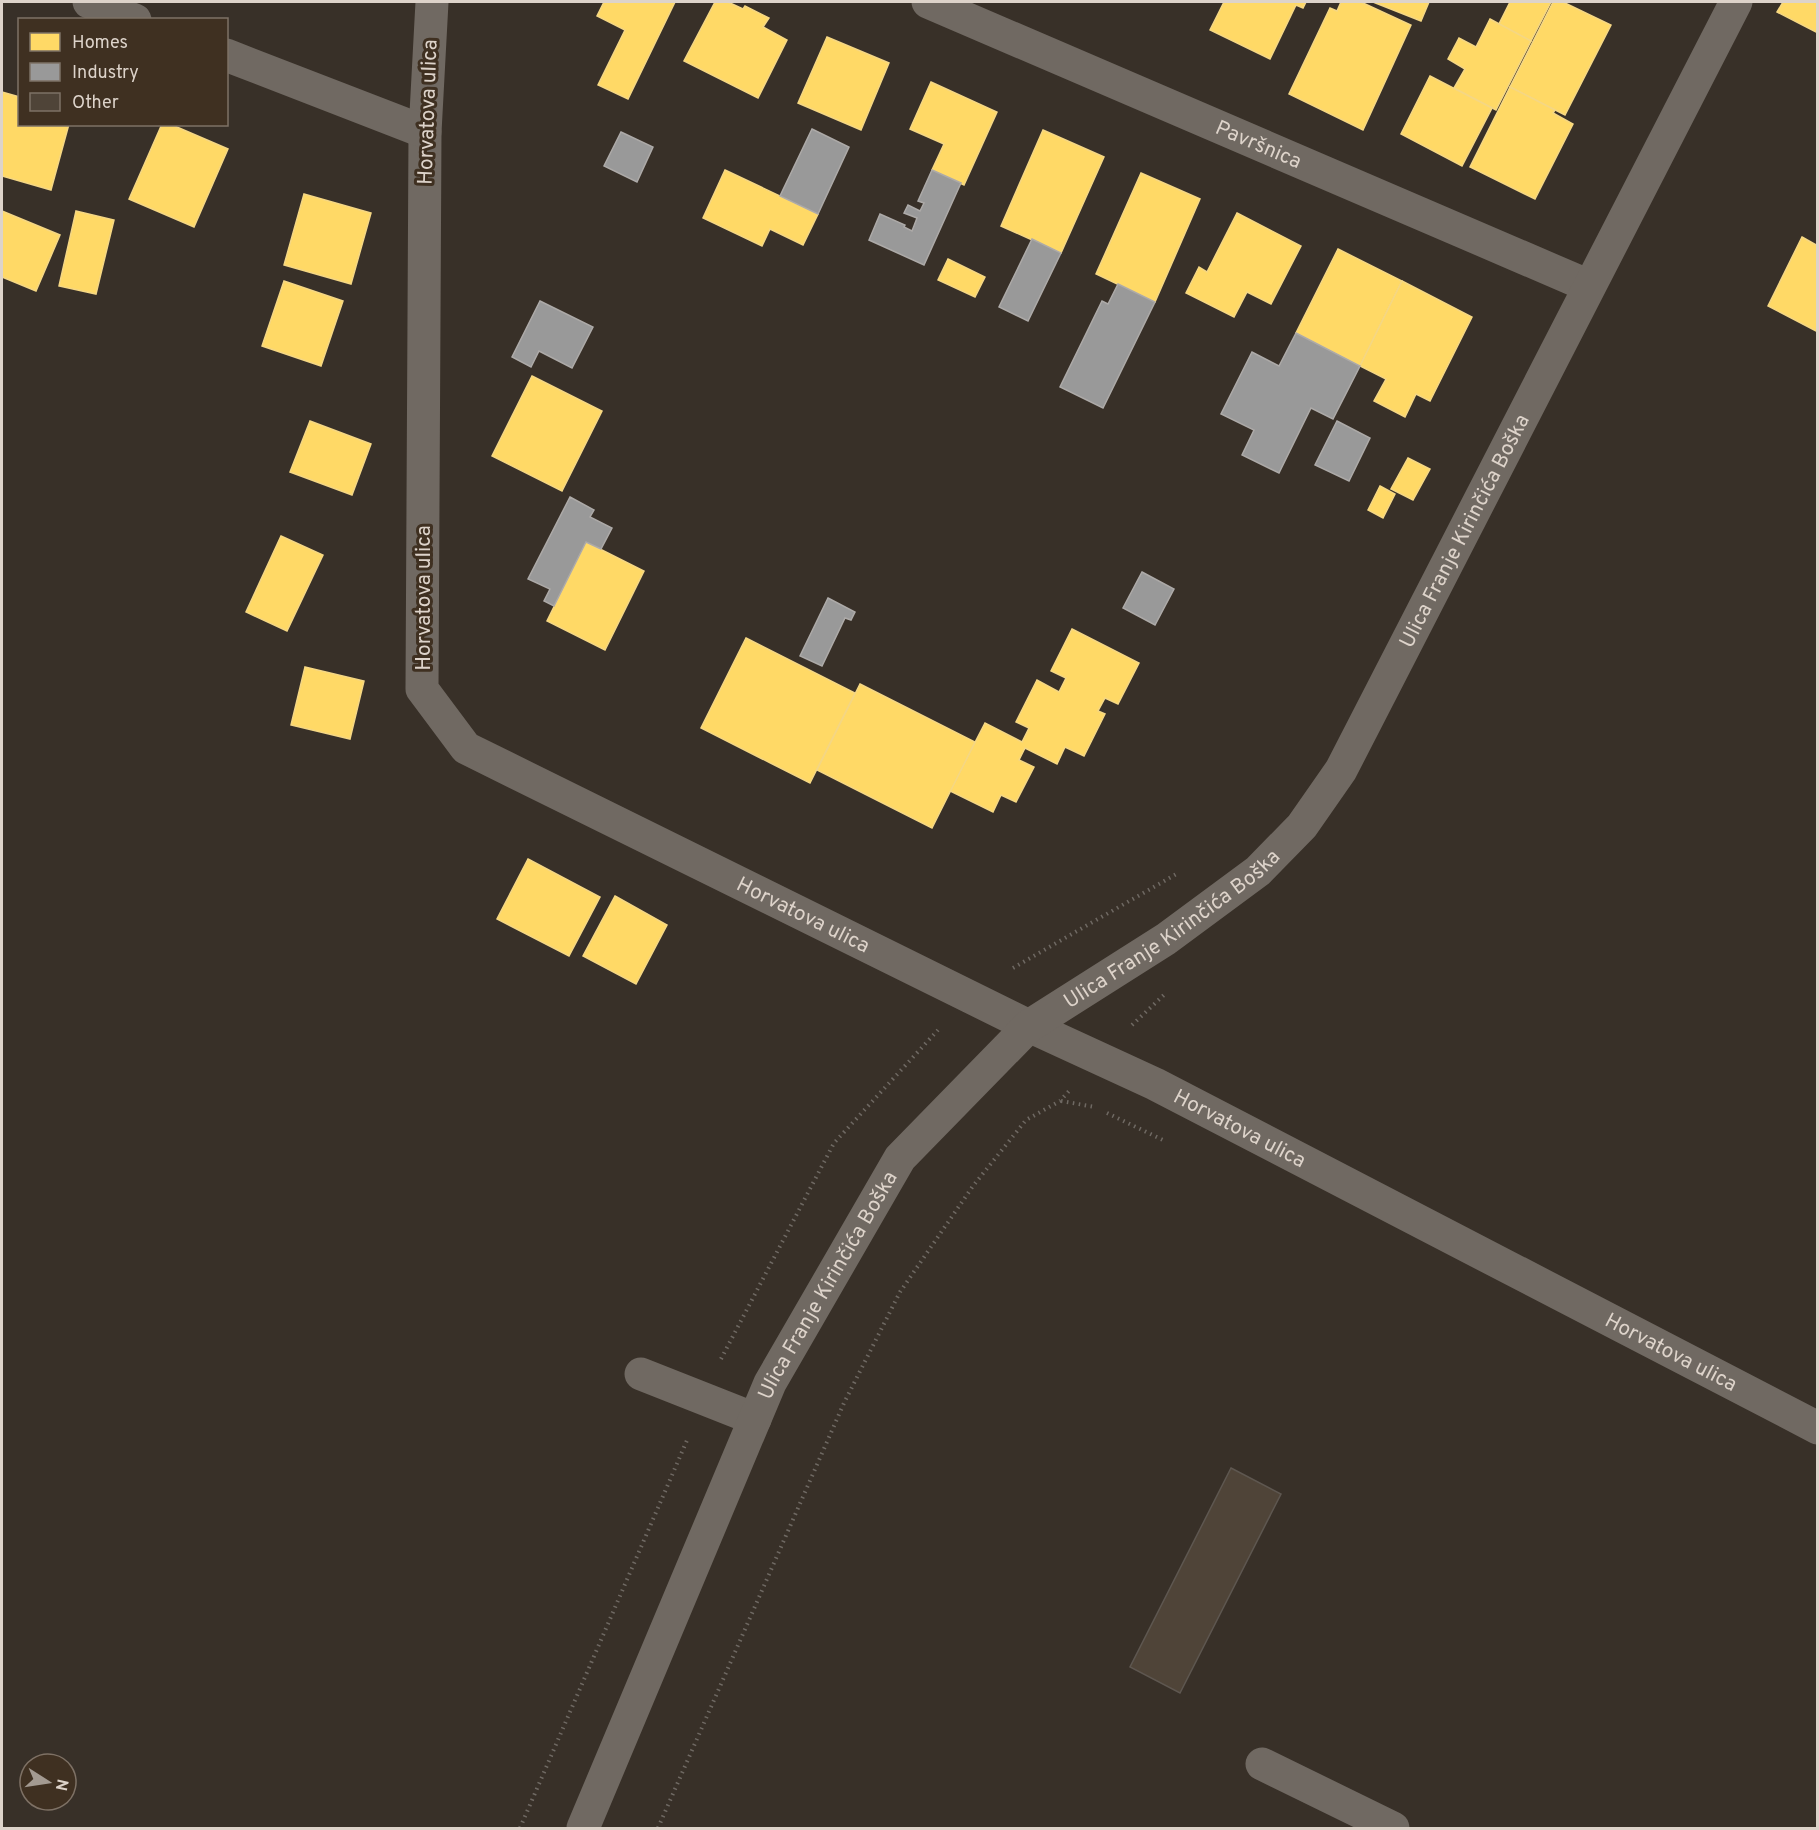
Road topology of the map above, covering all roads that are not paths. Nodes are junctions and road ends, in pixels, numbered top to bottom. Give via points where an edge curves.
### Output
1 (89, 2) edge
2 (432, 2) edge
3 (928, 2) edge
4 (1736, 2) edge
5 (130, 18) edge
6 (228, 56) edge
7 (425, 132) junction
8 (1590, 286) junction
9 (1029, 1026) junction
10 (641, 1374) dead end
11 (755, 1419) junction
12 (1818, 1428) edge
13 (1262, 1764) dead end
14 (583, 1828) edge
15 (1393, 1828) edge

1 - 5 street
2 - 7 street, Horvatova ulica
3 - 8 street, Pavršnica
4 - 8 street, Ulica Franje Kirinčića Boška
6 - 7 street
7 - 9 street, Horvatova ulica via 422,689 466,748
8 - 9 street, Ulica Franje Kirinčića Boška via 1341,770 1302,826 1258,871 1166,939
9 - 11 street, Ulica Franje Kirinčića Boška via 900,1158 770,1383
9 - 12 street, Horvatova ulica via 1155,1084
10 - 11 street
11 - 14 street, Ulica Franje Kirinčića Boška
13 - 15 street

